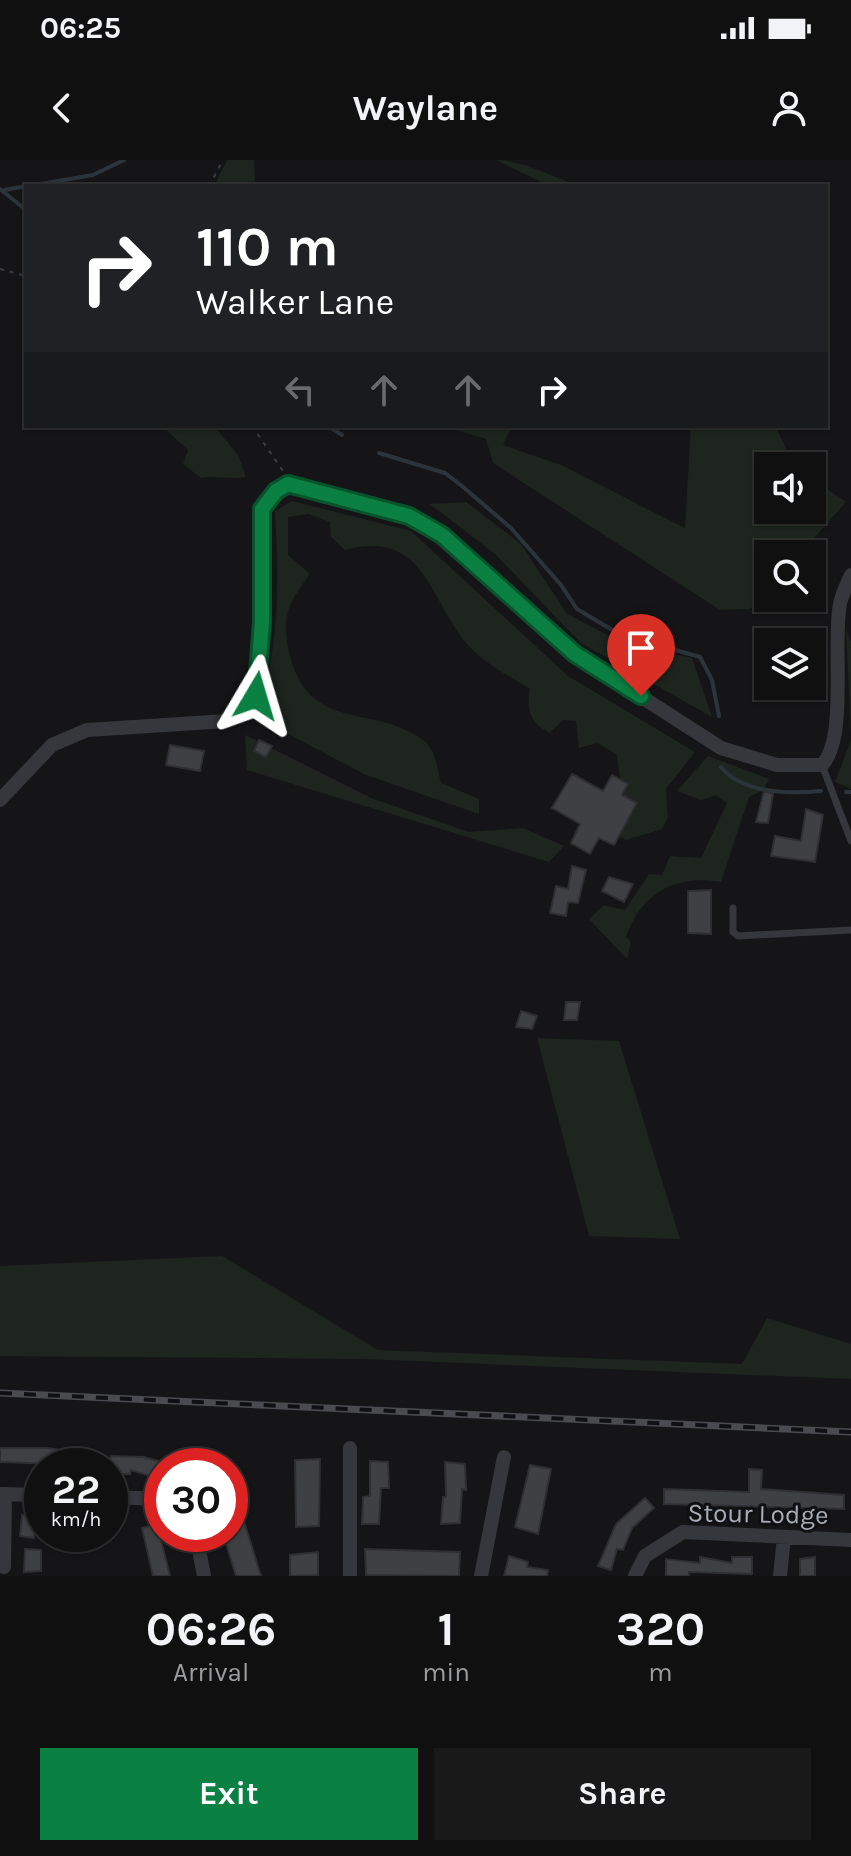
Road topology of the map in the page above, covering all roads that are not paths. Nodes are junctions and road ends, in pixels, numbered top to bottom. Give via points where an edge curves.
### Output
1 (851, 575) edge
2 (822, 765) junction
3 (0, 800) edge
4 (851, 841) edge
5 (733, 908) dead end
6 (851, 930) edge
7 (350, 1448) dead end
8 (504, 1457) dead end
9 (2, 1494) edge
10 (24, 1495) edge
11 (784, 1537) junction
12 (851, 1540) edge
13 (199, 1552) edge
14 (4, 1567) dead end
15 (204, 1576) edge
16 (350, 1576) edge
17 (481, 1576) edge
18 (635, 1576) edge
19 (780, 1576) edge

1 - 2 street via 840,604 835,733
2 - 3 street via 777,765 721,748 575,654 442,535 409,516 288,484 262,509 260,672 256,696 242,714 227,721 87,730 52,745
2 - 4 lane
5 - 6 lane via 733,932 738,936
7 - 16 street
8 - 17 street
9 - 10 street
9 - 14 street
11 - 12 street, Stour Lodge
11 - 18 street, Stour Lodge via 683,1532 645,1556
11 - 19 street
13 - 15 street

